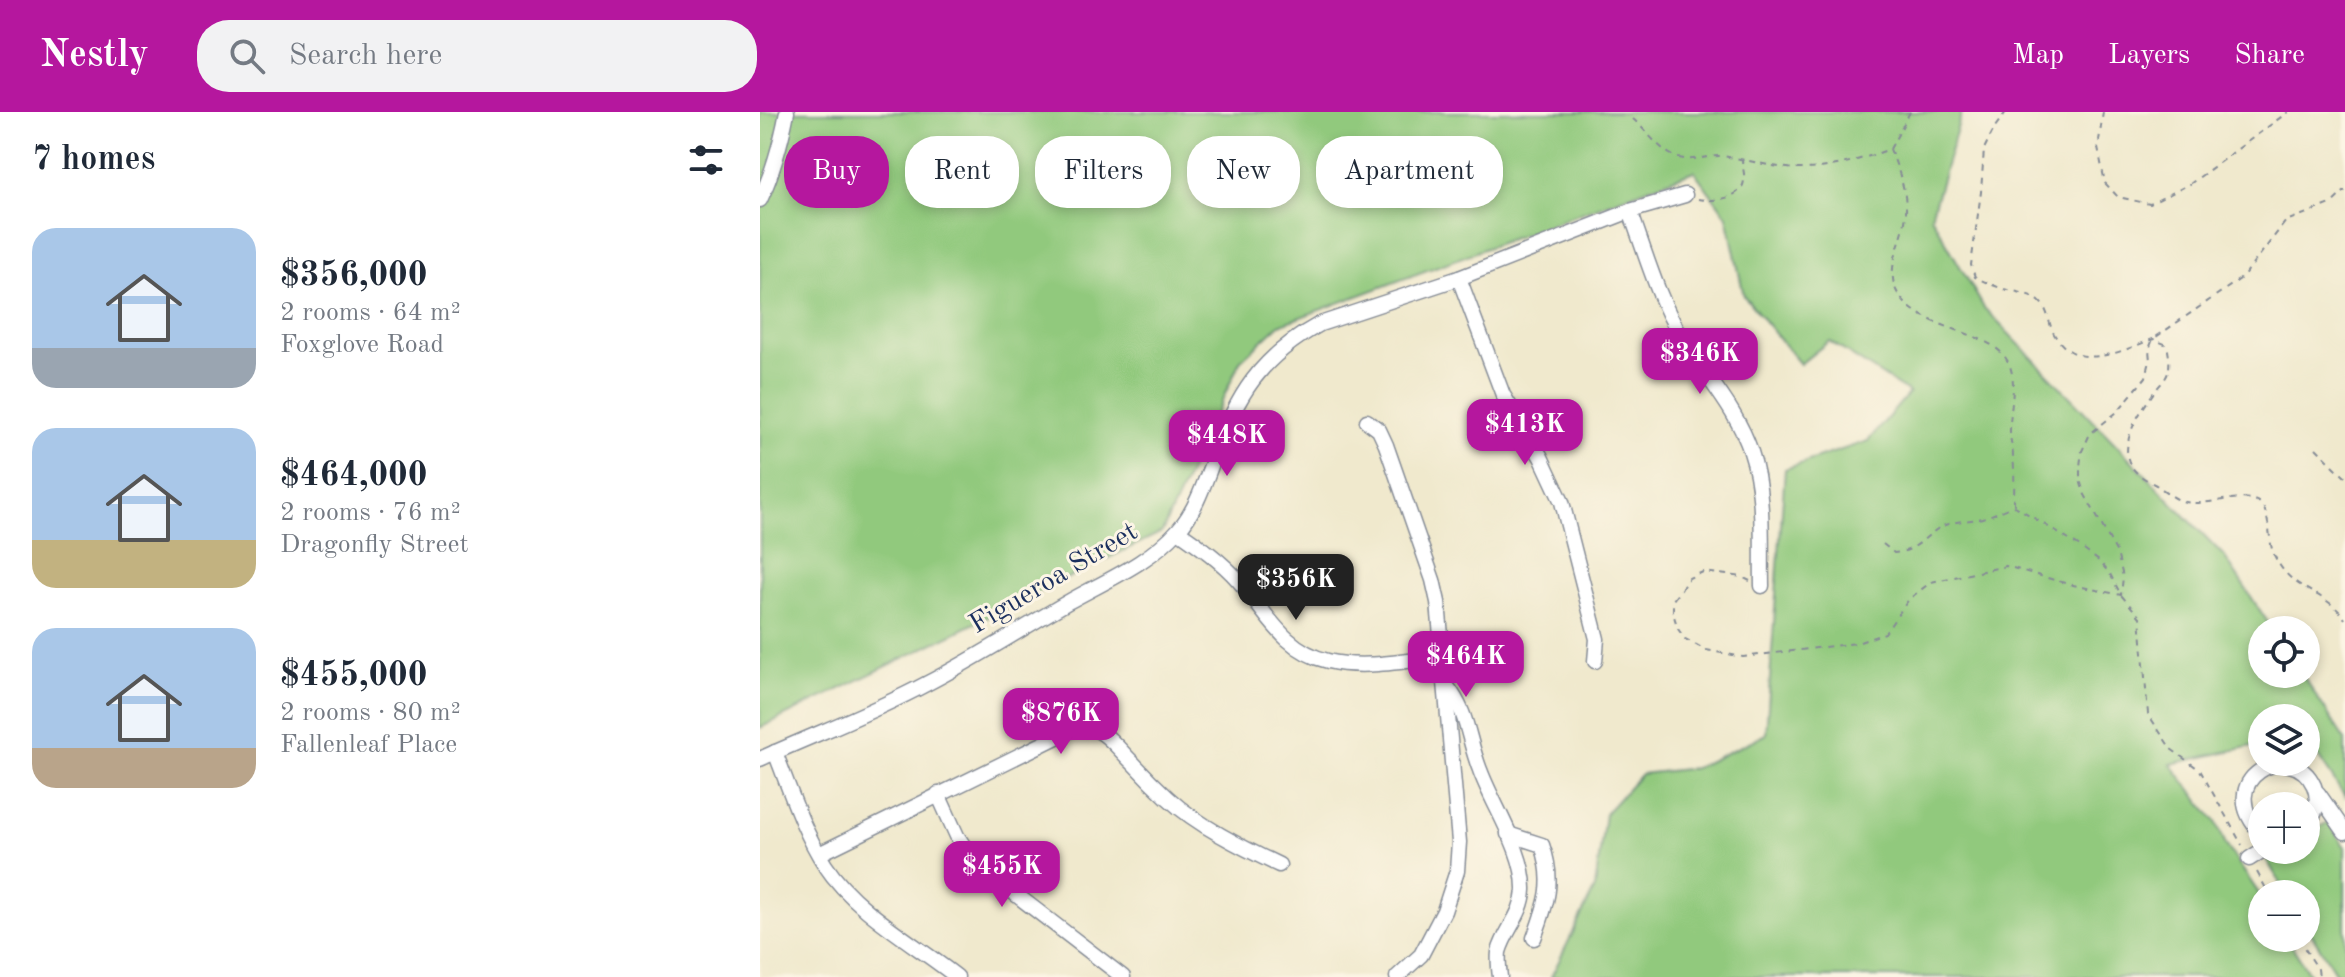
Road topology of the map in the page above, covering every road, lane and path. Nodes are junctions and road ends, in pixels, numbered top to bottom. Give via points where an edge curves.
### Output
1 (787, 112) edge
2 (1910, 112) edge
3 (2006, 112) edge
4 (2103, 112) edge
5 (2288, 112) edge
6 (1633, 119) dead end
7 (1890, 149) junction
8 (1742, 158) junction
9 (2345, 191) edge
10 (1685, 195) joint
11 (760, 200) edge
12 (1630, 211) junction
13 (1459, 278) junction
14 (2153, 339) junction
15 (1367, 421) dead end
16 (2316, 448) dead end
17 (2345, 477) edge
18 (2015, 506) junction
19 (1178, 531) junction
20 (1883, 544) dead end
21 (1762, 586) joint
22 (2121, 595) junction
23 (2345, 619) edge
24 (1444, 657) junction
25 (1595, 661) dead end
26 (1446, 685) junction
27 (775, 752) junction
28 (760, 759) edge
29 (2316, 791) joint
30 (938, 794) junction
31 (2248, 817) edge
32 (2345, 832) edge
33 (1508, 834) junction
34 (819, 854) junction
35 (2248, 857) edge
36 (1279, 865) dead end
37 (1534, 938) dead end
38 (2307, 952) edge
39 (957, 977) edge
40 (1123, 977) edge
41 (1397, 977) edge
42 (1500, 977) edge
43 (2319, 977) edge

1 - 11 street
2 - 7 path
3 - 14 path via 1984,149 1971,265 1975,277 2037,299 2062,346 2075,355 2106,355
4 - 5 path via 2098,148 2105,183 2118,197 2150,204 2190,184
6 - 8 path via 1677,158
7 - 8 path via 1838,165 1799,169
7 - 18 path via 1906,213 1893,265 1897,293 1923,315 1987,343 2007,359
8 - 10 path via 1744,181 1735,195 1711,202
9 - 14 path via 2331,204 2286,221 2243,277
10 - 12 street, Figueroa Street
12 - 13 street, Figueroa Street
12 - 21 street via 1668,312 1733,412 1752,454 1760,504
13 - 19 street, Figueroa Street via 1320,324 1279,350 1236,404 1202,489
13 - 25 street via 1503,395 1562,502 1597,639
14 - 22 path via 2146,377 2090,434 2080,466 2084,493 2117,553
14 - 23 path via 2167,345 2170,360 2167,375 2138,416 2129,439 2130,464 2137,474 2183,501 2259,502 2283,570
15 - 24 street via 1386,445 1433,580
16 - 17 path
18 - 20 path via 1949,523 1908,552 1894,553
18 - 22 path via 2099,561
19 - 24 street via 1226,568 1287,641 1314,657 1344,664
19 - 27 street, Figueroa Street via 1132,567 926,684
21 - 22 path via 1703,572 1689,578 1673,600 1678,629 1706,650 1743,657 1857,643 1885,633 1909,599 1931,582 2006,566
22 - 35 path via 2140,617 2148,714 2171,749 2200,770
24 - 26 street
26 - 33 street via 1459,701 1472,750
26 - 41 street via 1457,871 1421,955
27 - 28 street, Figueroa Street
27 - 34 street
29 - 31 street via 2311,780 2291,765 2266,767 2256,773 2245,793
29 - 32 street
30 - 34 street
30 - 36 street via 1088,725 1176,804
30 - 40 street via 975,863
33 - 37 street via 1542,845 1549,864 1550,887
33 - 42 street via 1521,861 1524,894 1499,954
34 - 39 street via 856,900
38 - 43 path

